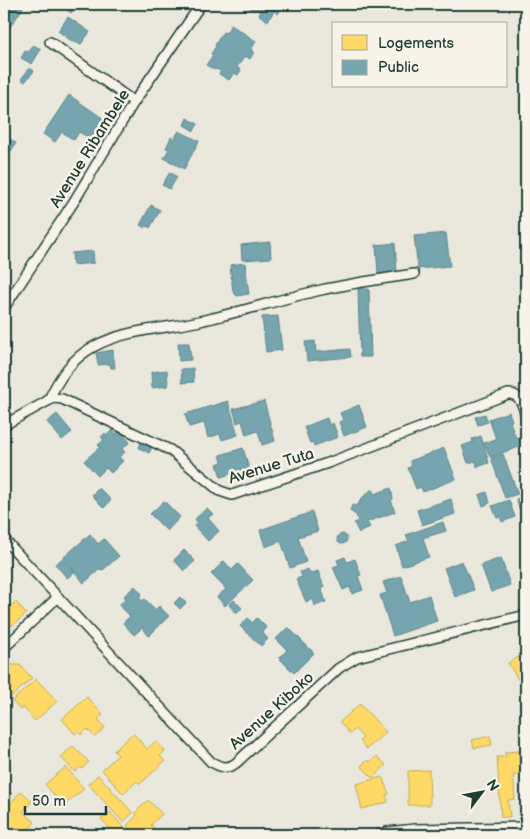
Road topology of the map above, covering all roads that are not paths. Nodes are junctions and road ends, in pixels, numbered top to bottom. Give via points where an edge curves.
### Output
1 (201, 4) edge
2 (50, 42) dead end
3 (134, 102) junction
4 (414, 274) dead end
5 (4, 308) edge
6 (48, 401) junction
7 (526, 414) edge
8 (4, 425) edge
9 (4, 539) edge
10 (58, 597) junction
11 (526, 615) edge
12 (4, 648) edge
13 (526, 827) edge
14 (378, 835) edge

1 - 3 street, Avenue Ribambele
2 - 3 street
3 - 5 street, Avenue Ribambele
4 - 6 street via 322,289 200,321 105,341 65,370
6 - 7 street, Avenue Tuta via 62,399 170,450 229,495 328,463 508,394 518,396
6 - 8 street
9 - 10 street, Avenue Kiboko
10 - 11 street, Avenue Kiboko via 211,762 225,768 236,763 350,660
10 - 12 street
13 - 14 street via 415,829

